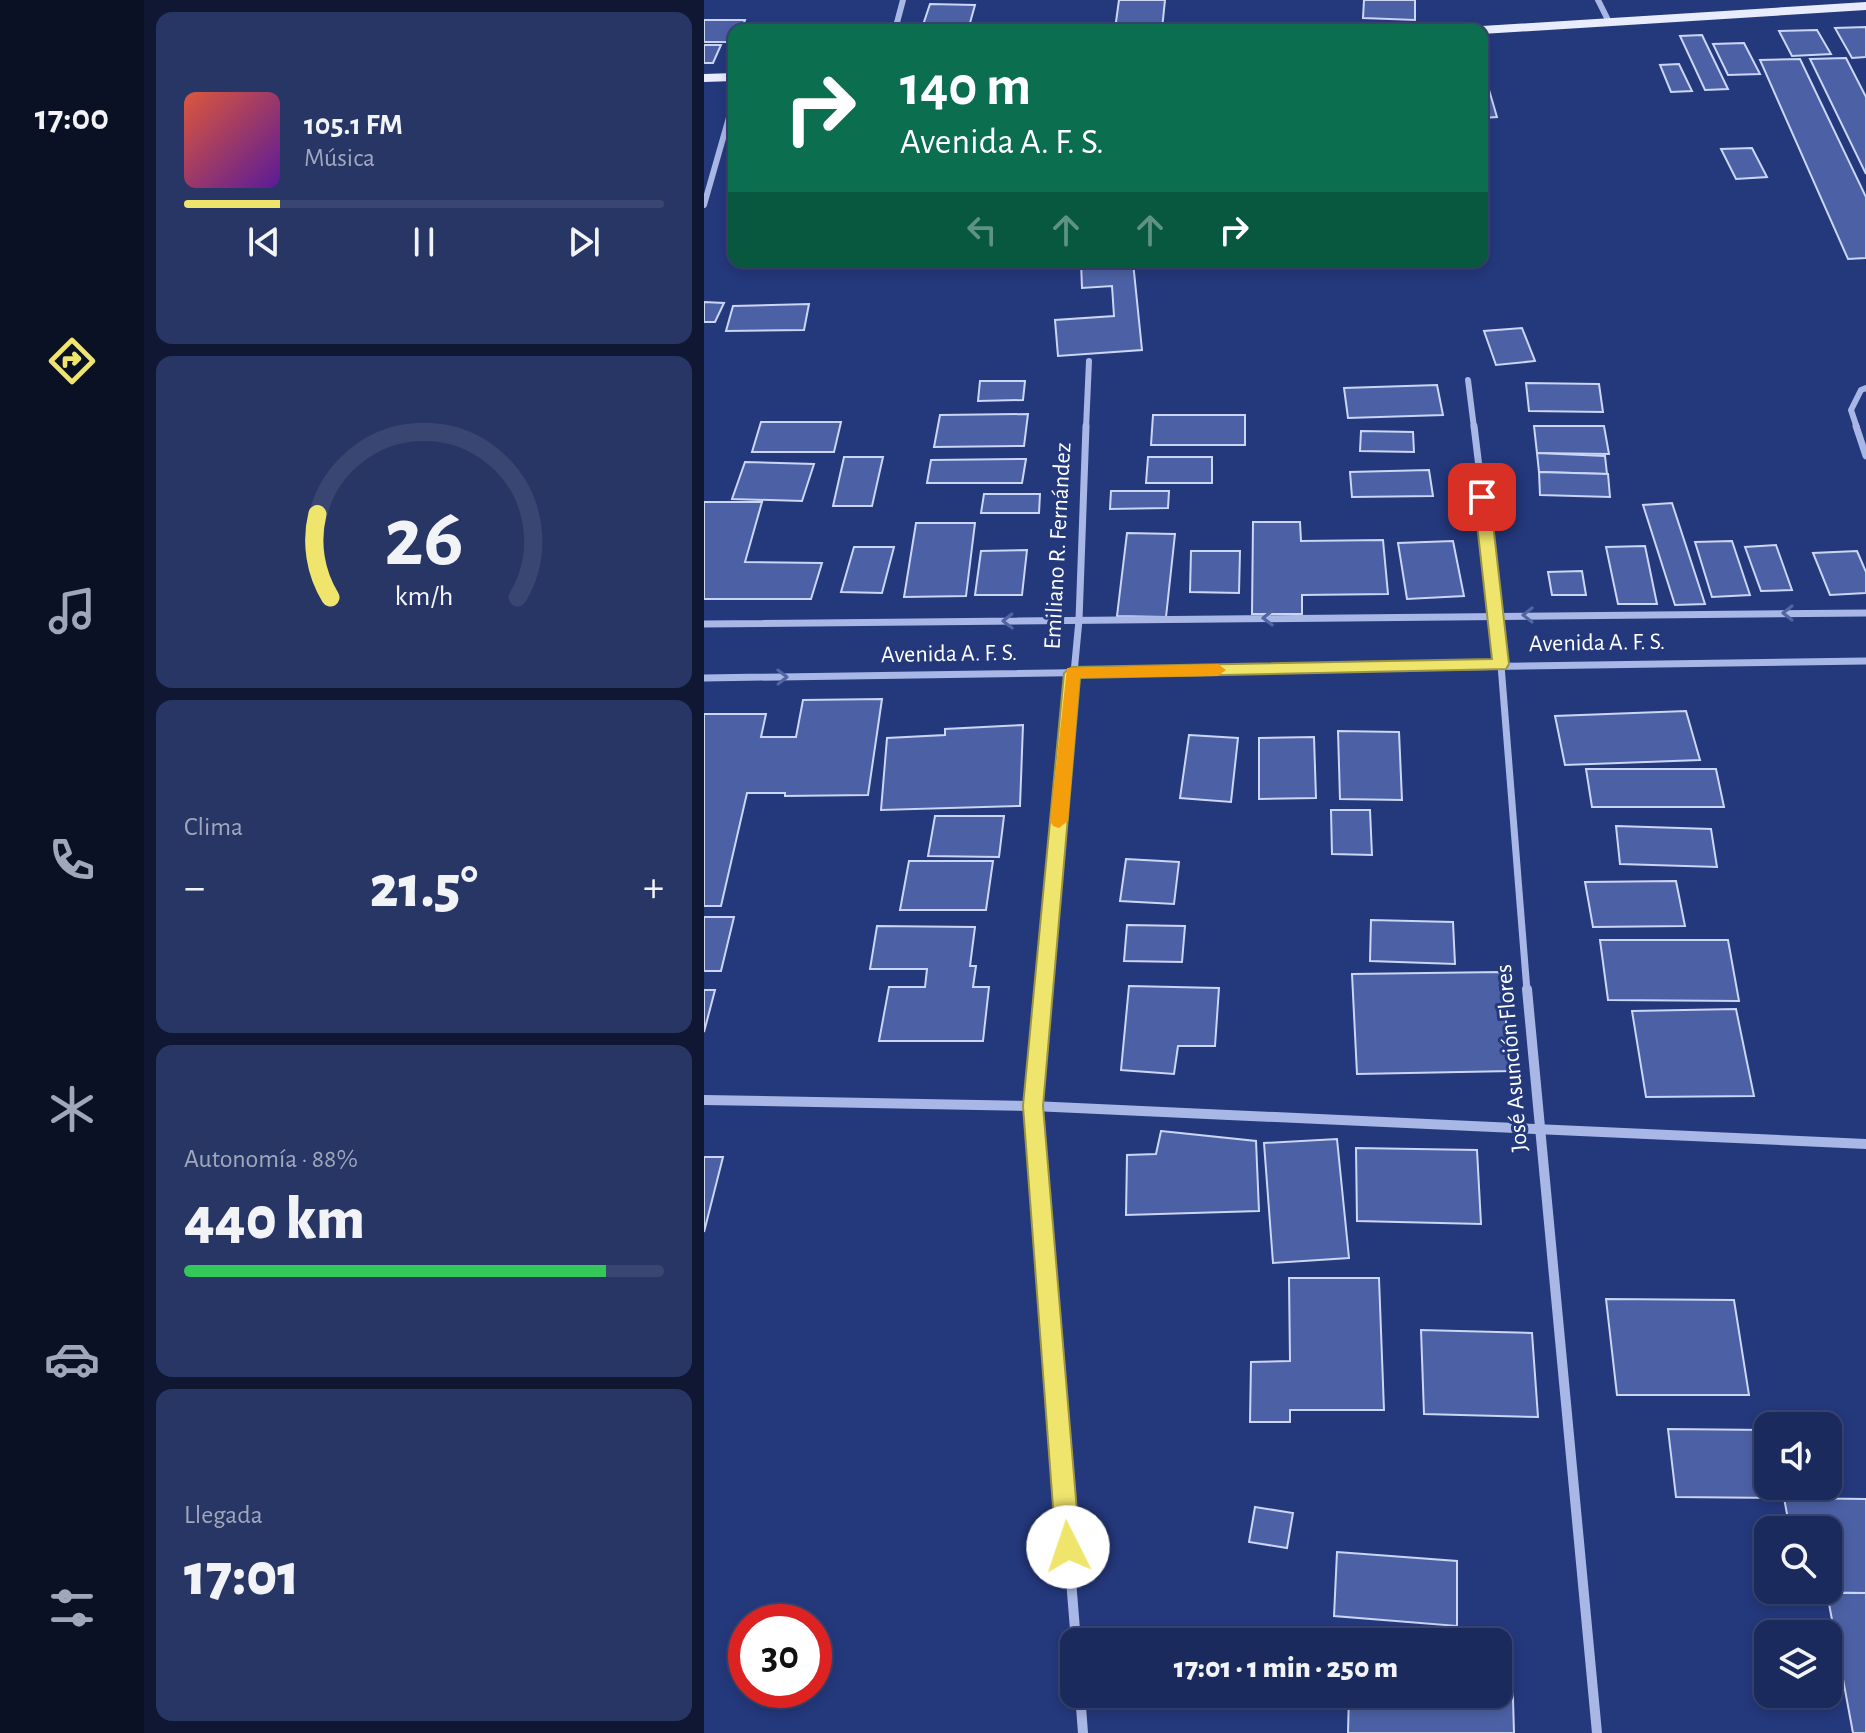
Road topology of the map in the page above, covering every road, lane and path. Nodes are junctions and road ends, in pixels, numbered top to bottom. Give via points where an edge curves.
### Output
1 (903, 0) edge
2 (1598, 0) edge
3 (1866, 6) edge
4 (1609, 22) junction
5 (897, 24) edge
6 (1488, 30) edge
7 (728, 77) edge
8 (704, 78) edge
9 (728, 121) edge
10 (704, 205) edge
11 (1089, 361) dead end
12 (1468, 380) dead end
13 (1866, 388) edge
14 (1866, 456) edge
15 (1866, 613) edge
16 (1497, 615) junction
17 (1079, 620) junction
18 (704, 624) edge
19 (1866, 661) edge
20 (1500, 664) junction
21 (1072, 673) junction
22 (704, 678) edge
23 (704, 1100) edge
24 (1033, 1106) junction
25 (1538, 1129) junction
26 (1866, 1144) edge
27 (1075, 1628) edge
28 (1081, 1708) edge
29 (1083, 1733) edge
30 (1597, 1733) edge

1 - 5 street
2 - 4 street
3 - 4 main road
4 - 6 main road
7 - 8 main road
9 - 10 street
11 - 17 street, Emiliano R. Fernández
12 - 16 street, José Asunción Flores
13 - 14 street via 1851,410
15 -> 16 street, Avenida A. F. S.
16 -> 17 street, Avenida A. F. S.
16 - 20 street, José Asunción Flores
17 -> 18 street, Avenida A. F. S.
17 - 21 street, Emiliano R. Fernández
19 - 20 street, Avenida A. F. S.
20 - 21 street, Avenida A. F. S.
20 - 25 street, José Asunción Flores
22 -> 21 street, Avenida A. F. S.
21 - 24 street, Emiliano R. Fernández
23 - 24 street
24 - 25 street
24 - 27 street, Emiliano R. Fernández
25 - 26 street
25 - 30 street, José Asunción Flores
28 - 29 street

